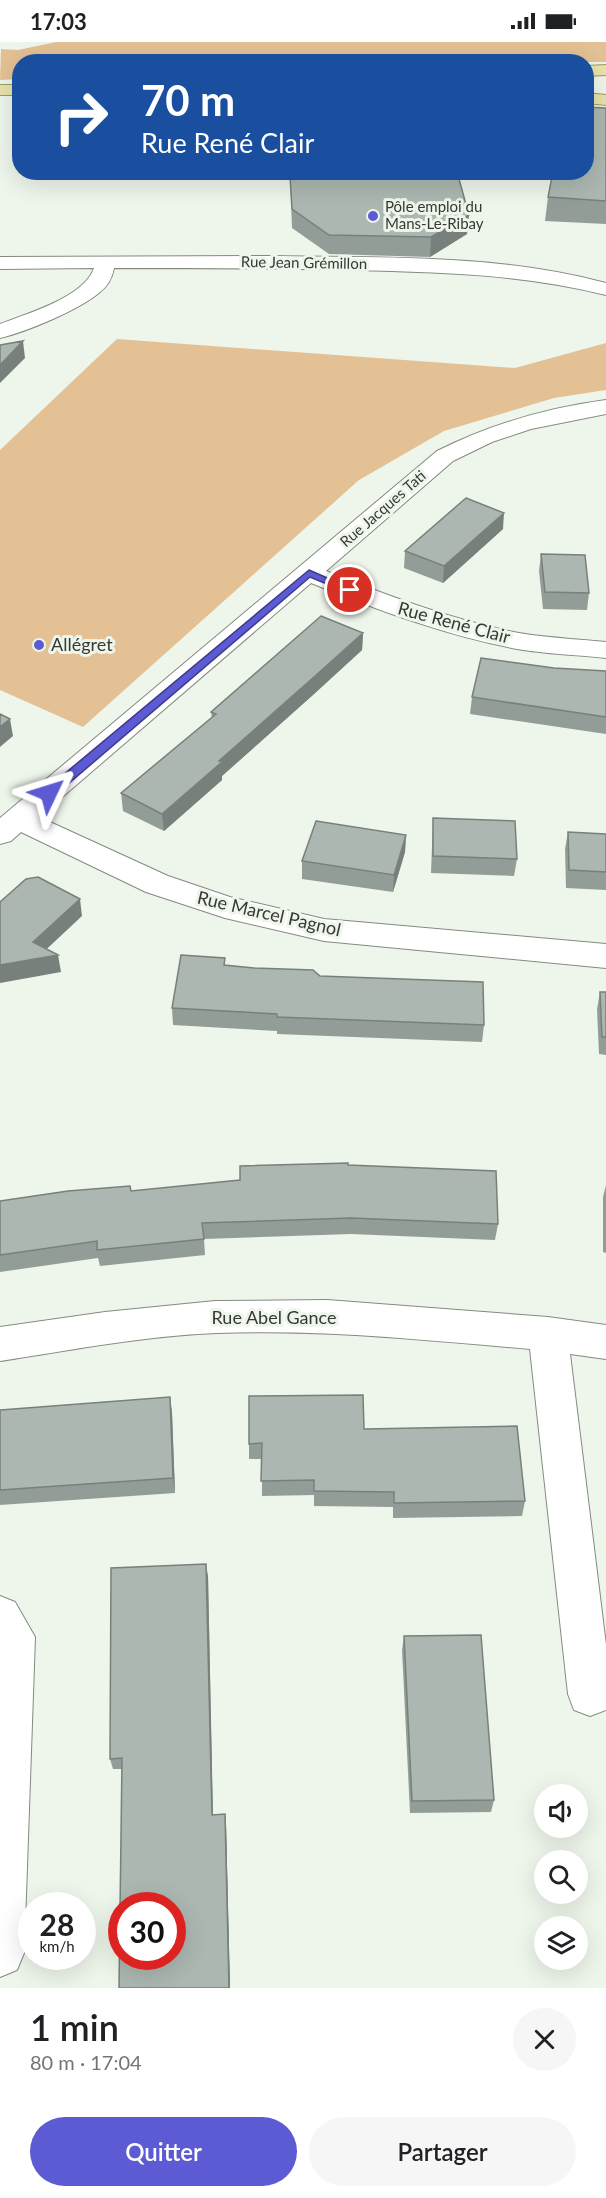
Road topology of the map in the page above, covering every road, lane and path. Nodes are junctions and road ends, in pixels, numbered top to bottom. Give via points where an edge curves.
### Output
1 (106, 262) junction
2 (0, 263) edge
3 (606, 289) edge
4 (0, 332) edge
5 (606, 407) edge
6 (309, 573) junction
7 (606, 650) edge
8 (9, 827) edge
9 (606, 956) edge
10 (548, 1334) junction
11 (606, 1342) edge
12 (0, 1344) edge
13 (0, 1617) edge
14 (590, 1694) dead end
15 (0, 1953) edge

1 - 2 street, Rue Jean Grémillon
1 - 3 street, Rue Jean Grémillon via 276,262 468,269 554,277
1 - 4 street via 93,288
5 - 6 street, Rue Jacques Tati via 532,420 484,435 445,456
6 - 7 street, Rue René Clair via 460,628 513,640
6 - 8 street, Rue Jacques Tati
8 - 9 street, Rue Marcel Pagnol via 225,907 324,930
10 - 11 street, Rue Abel Gance
10 - 12 street, Rue Abel Gance via 327,1316 215,1317
10 - 14 street
13 - 15 street via 14,1637

